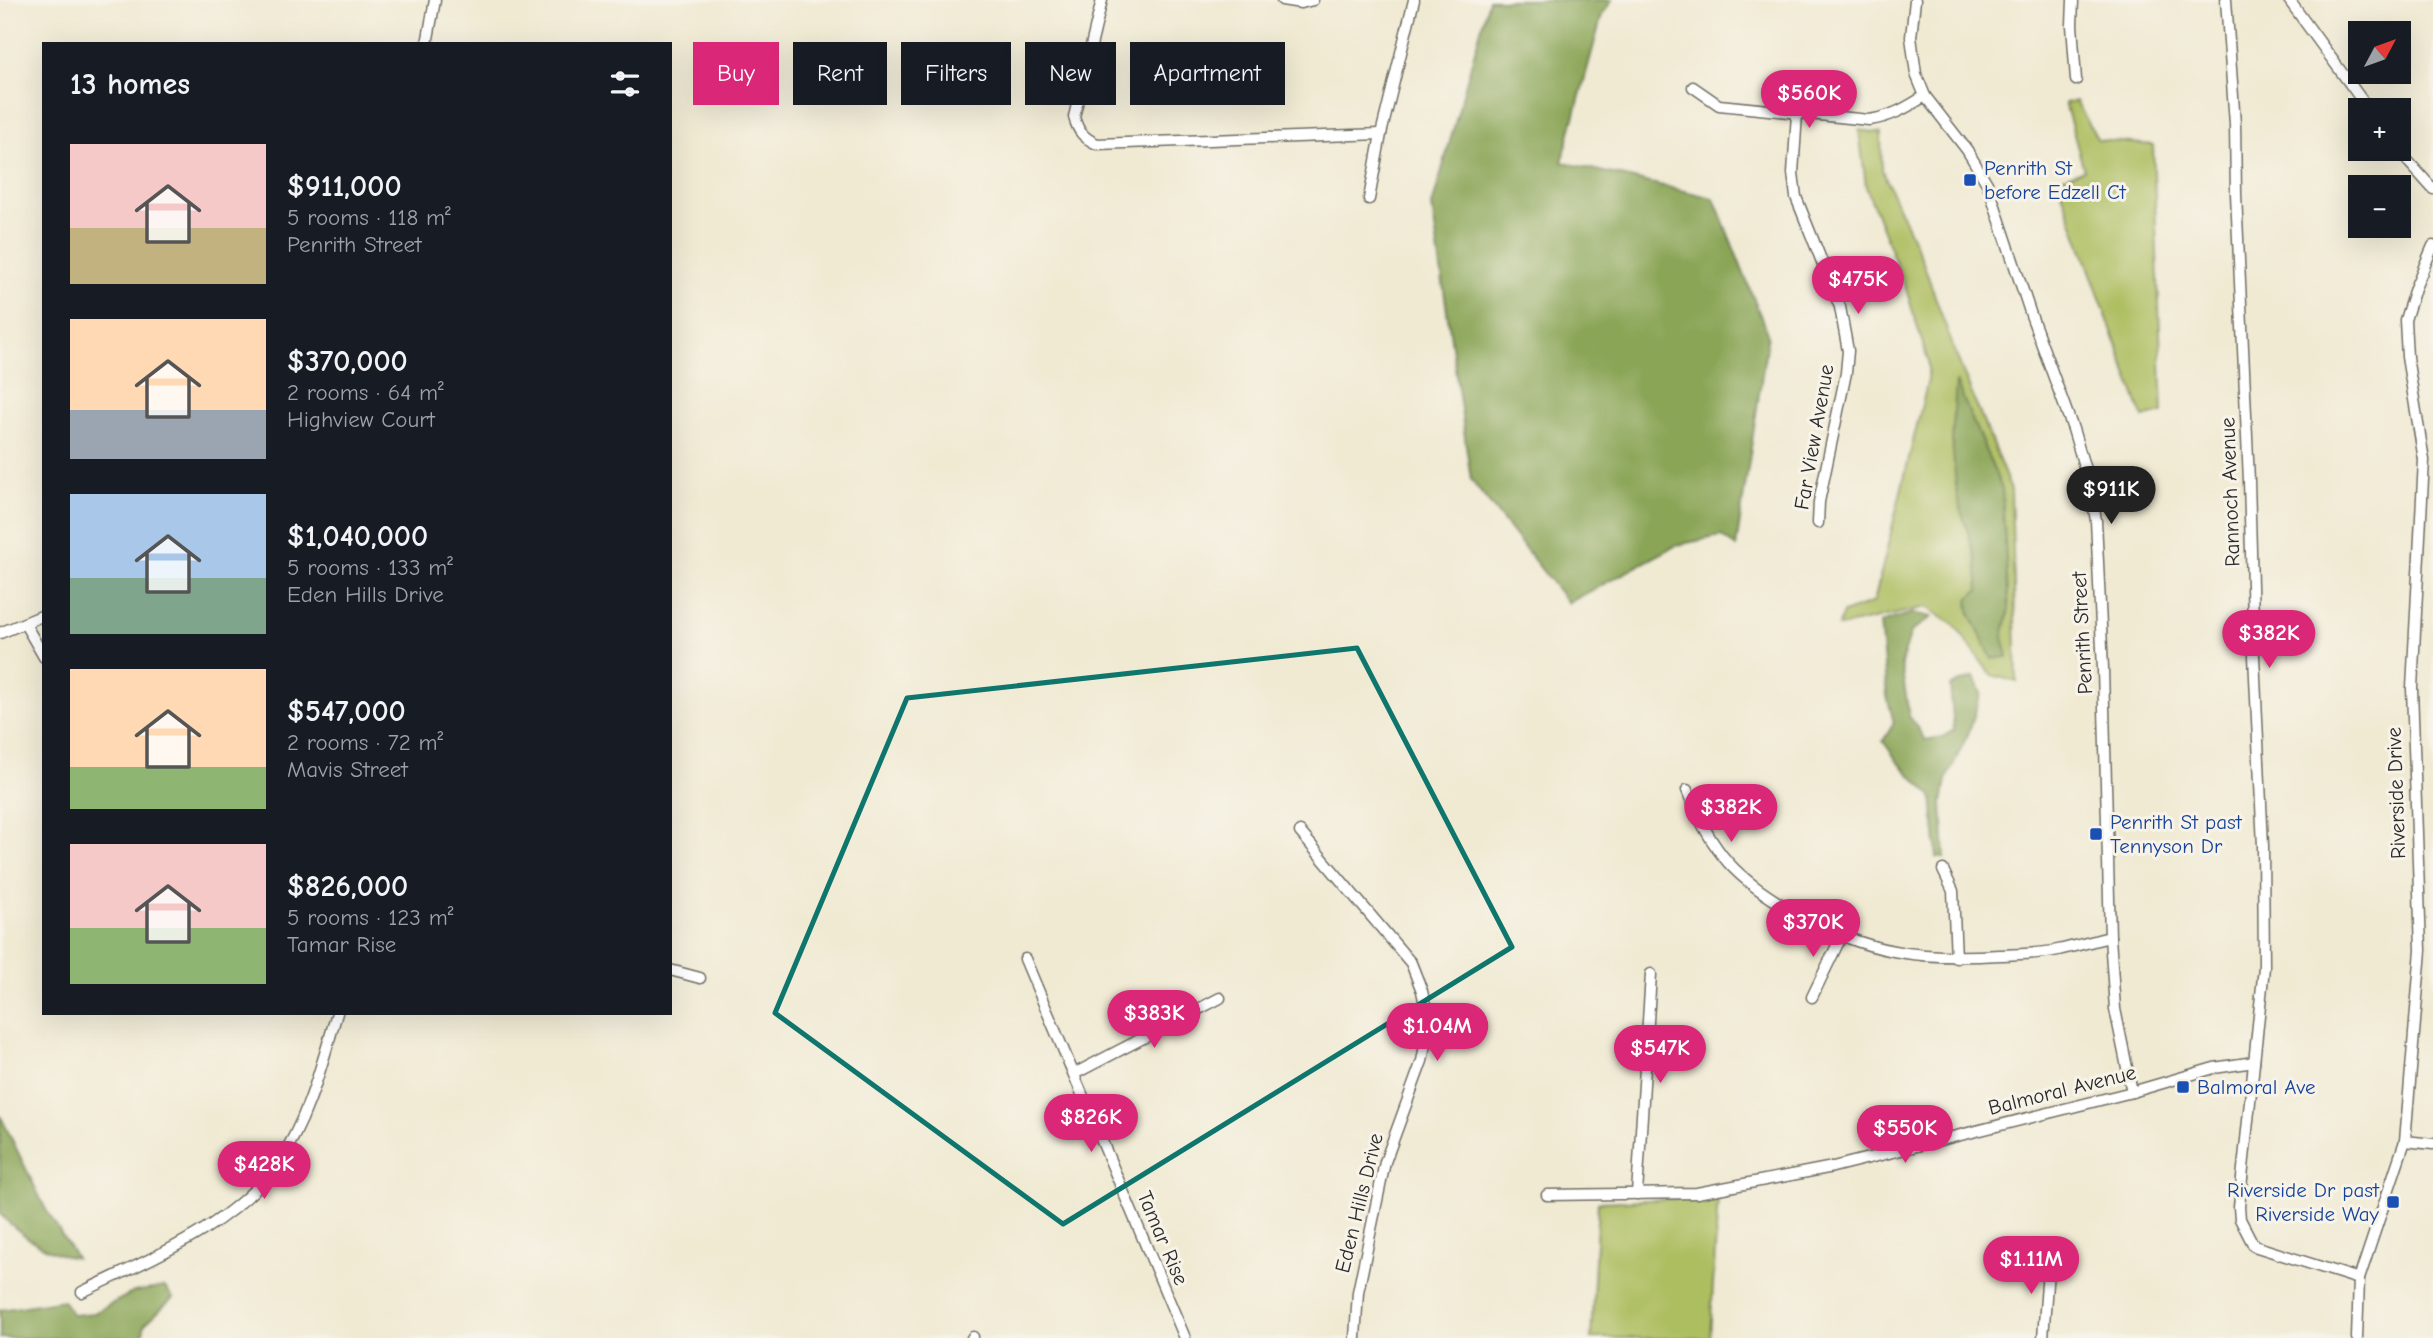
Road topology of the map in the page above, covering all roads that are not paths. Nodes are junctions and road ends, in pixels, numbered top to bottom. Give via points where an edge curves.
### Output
1 (435, 0) edge
2 (1102, 0) edge
3 (1282, 0) edge
4 (1314, 0) edge
5 (1411, 0) edge
6 (1915, 0) edge
7 (2073, 0) edge
8 (2226, 0) edge
9 (2289, 0) edge
10 (427, 42) edge
11 (2076, 80) dead end
12 (1693, 88) dead end
13 (1925, 96) junction
14 (2360, 98) edge
15 (1797, 114) junction
16 (1381, 134) junction
17 (2408, 161) edge
18 (2433, 189) edge
19 (1369, 199) dead end
20 (2433, 246) edge
21 (1818, 523) dead end
22 (42, 616) edge
23 (25, 624) junction
24 (0, 633) edge
25 (42, 654) edge
26 (1687, 790) dead end
27 (1300, 832) dead end
28 (1943, 870) dead end
29 (1842, 935) junction
30 (2110, 937) junction
31 (1956, 958) junction
32 (1025, 959) dead end
33 (672, 971) edge
34 (1651, 974) dead end
35 (700, 978) dead end
36 (1812, 997) dead end
37 (1220, 998) dead end
38 (336, 1015) edge
39 (2253, 1062) junction
40 (1074, 1074) junction
41 (2132, 1092) junction
42 (2405, 1141) junction
43 (2433, 1144) edge
44 (1637, 1194) junction
45 (1547, 1195) dead end
46 (2049, 1256) dead end
47 (2359, 1279) junction
48 (82, 1292) dead end
49 (1185, 1338) edge
50 (1355, 1338) edge
51 (2043, 1338) edge
52 (2357, 1338) edge

1 - 10 street
2 - 16 street via 1074,117 1086,139 1097,144
3 - 4 street
5 - 16 street
6 - 13 street, Penrith Street via 1912,54
7 - 11 street
8 - 39 street, Rannoch Avenue via 2235,124 2263,846 2264,967
9 - 14 street
12 - 15 street via 1719,105
13 - 15 street via 1886,117 1869,120
13 - 30 street, Penrith Street via 1988,185 2089,483 2096,520 2103,669
15 - 21 street, Far View Avenue via 1796,197 1840,307 1848,351
16 - 19 street
17 - 18 street
20 - 42 street, Riverside Drive via 2405,320 2424,460 2412,688 2421,950
22 - 23 street
23 - 24 street
23 - 25 street
26 - 29 street via 1717,851 1740,876 1804,918
27 - 50 street, Eden Hills Drive via 1411,963 1429,1024 1422,1061 1385,1162 1357,1292
28 - 31 street via 1952,891
29 - 31 street via 1908,955
29 - 36 street
30 - 31 street via 2056,951
30 - 41 street, Penrith Street via 2115,1009
32 - 40 street, Tamar Rise
33 - 35 street
34 - 44 street
37 - 40 street
38 - 48 street via 309,1100 278,1163 262,1181 195,1237
39 - 41 street, Balmoral Avenue via 2214,1068
39 - 47 street, Rannoch Avenue via 2239,1207 2244,1230 2254,1246 2265,1251
40 - 49 street, Tamar Rise
41 - 44 street, Balmoral Avenue via 1833,1167 1697,1193
42 - 43 street
42 - 47 street, Riverside Drive
44 - 45 street, Balmoral Avenue
46 - 51 street
47 - 52 street, Riverside Drive

